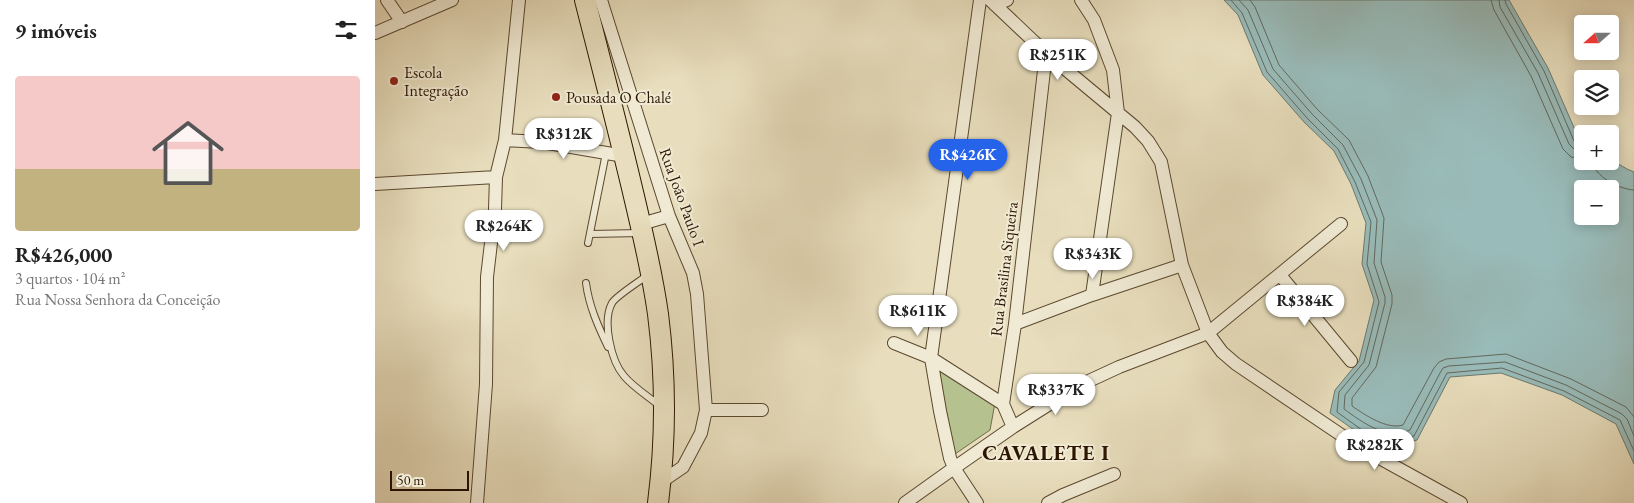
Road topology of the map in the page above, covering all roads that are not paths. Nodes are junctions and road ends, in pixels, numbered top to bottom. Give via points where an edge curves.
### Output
1 (387, 0) edge
2 (452, 0) edge
3 (519, 0) edge
4 (585, 0) edge
5 (601, 0) edge
6 (979, 0) edge
7 (1081, 0) edge
8 (998, 2) edge
9 (402, 22) junction
10 (375, 33) edge
11 (1047, 53) junction
12 (1118, 113) junction
13 (505, 140) junction
14 (615, 154) junction
15 (496, 177) junction
16 (375, 184) edge
17 (669, 216) junction
18 (1341, 224) dead end
19 (641, 228) junction
20 (590, 234) junction
21 (588, 243) dead end
22 (1182, 265) junction
23 (651, 273) junction
24 (1280, 275) junction
25 (586, 283) dead end
26 (1092, 295) junction
27 (1015, 324) junction
28 (1208, 333) junction
29 (894, 343) dead end
30 (931, 358) junction
31 (615, 361) junction
32 (1351, 361) dead end
33 (1003, 404) junction
34 (664, 410) junction
35 (706, 410) junction
36 (762, 410) dead end
37 (1013, 427) junction
38 (953, 468) junction
39 (1114, 474) dead end
40 (661, 482) junction
41 (477, 503) edge
42 (658, 503) edge
43 (905, 503) edge
44 (977, 503) edge
45 (1048, 503) edge
46 (1461, 503) edge

1 - 9 street
2 - 9 street
3 - 13 street
4 - 14 highway
5 - 17 street, Rua João Paulo I
6 - 30 street
7 - 12 street via 1094,20 1113,70
8 - 11 street
9 - 10 street
11 - 12 street
11 - 27 street, Rua Brasilina Siqueira
12 - 22 street via 1148,141 1161,162
12 - 26 street
13 - 14 street via 542,142
13 - 15 street
14 - 19 highway
14 - 20 lane
15 - 16 street
15 - 41 street via 487,277 485,384
17 - 19 street
17 - 35 street, Rua João Paulo I via 693,273
18 - 24 street
19 - 20 lane
19 - 23 highway
20 - 21 lane
22 - 26 street
22 - 28 street
23 - 31 lane via 613,302 607,315
23 - 34 highway via 658,314
24 - 28 street
24 - 32 street
25 - 31 lane via 595,319
26 - 27 street
27 - 33 street, Rua Brasilina Siqueira
28 - 37 street via 1079,386
28 - 46 street via 1236,364 1356,445
29 - 30 street
30 - 33 street
30 - 38 street
31 - 34 lane via 624,377
33 - 37 street
34 - 40 highway
35 - 36 street
35 - 40 street, Rua João Paulo I via 701,433 683,467
37 - 38 street
38 - 43 street
38 - 44 street
39 - 45 street
40 - 42 highway

